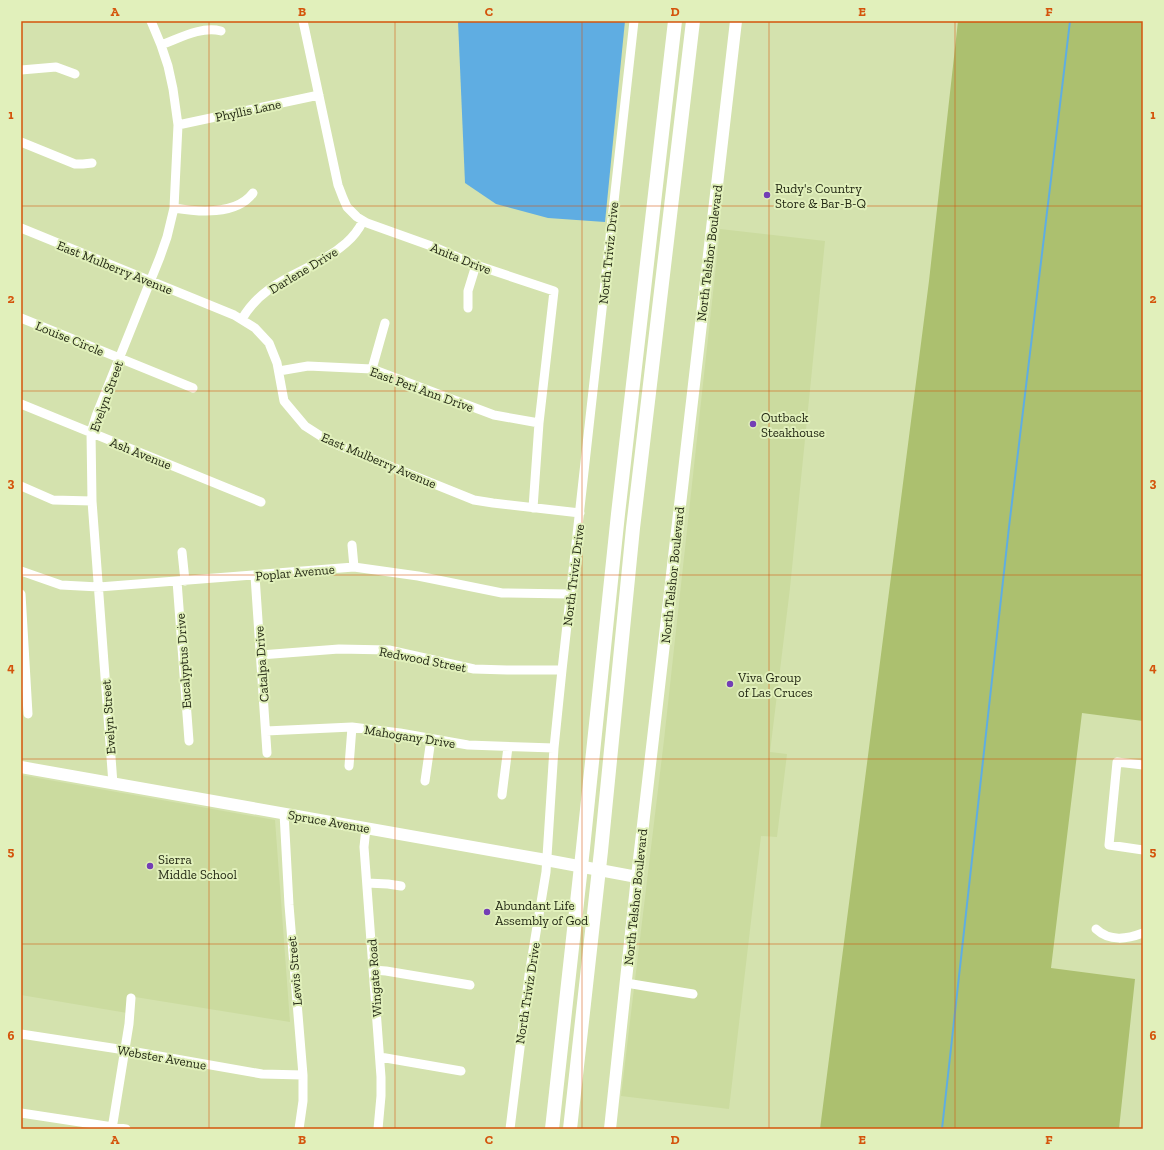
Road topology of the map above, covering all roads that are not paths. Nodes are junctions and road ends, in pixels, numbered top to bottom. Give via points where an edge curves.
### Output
1 (151, 21) edge
2 (303, 21) edge
3 (634, 21) edge
4 (675, 21) edge
5 (693, 21) edge
6 (736, 21) edge
7 (221, 31) dead end
8 (161, 45) junction
9 (21, 70) edge
10 (75, 74) dead end
11 (319, 95) junction
12 (178, 125) junction
13 (21, 142) edge
14 (92, 163) dead end
15 (253, 193) dead end
16 (174, 208) junction
17 (363, 221) junction
18 (21, 228) edge
19 (476, 265) junction
20 (151, 281) junction
21 (468, 308) dead end
22 (21, 318) edge
23 (242, 319) junction
24 (385, 324) dead end
25 (120, 358) junction
26 (372, 369) junction
27 (279, 371) junction
28 (193, 388) dead end
29 (21, 404) edge
30 (539, 423) junction
31 (91, 432) junction
32 (21, 486) edge
33 (92, 501) junction
34 (261, 502) dead end
35 (533, 508) junction
36 (580, 513) junction
37 (352, 545) dead end
38 (182, 552) dead end
39 (354, 567) junction
40 (21, 571) edge
41 (254, 576) junction
42 (181, 581) junction
43 (99, 587) junction
44 (21, 594) edge
45 (570, 594) junction
46 (260, 655) junction
47 (562, 670) junction
48 (28, 714) dead end
49 (352, 727) junction
50 (266, 731) junction
51 (431, 739) junction
52 (188, 741) dead end
53 (508, 747) junction
54 (554, 748) junction
55 (268, 753) dead end
56 (1143, 765) edge
57 (348, 766) dead end
58 (21, 767) edge
59 (425, 781) dead end
60 (113, 784) junction
61 (502, 795) dead end
62 (284, 814) junction
63 (366, 828) junction
64 (1143, 850) edge
65 (546, 860) junction
66 (637, 877) junction
67 (367, 883) junction
68 (401, 886) dead end
69 (1096, 930) dead end
70 (1143, 933) edge
71 (373, 970) junction
72 (626, 983) junction
73 (470, 985) dead end
74 (693, 994) dead end
75 (131, 998) dead end
76 (21, 1034) edge
77 (125, 1050) junction
78 (380, 1057) junction
79 (461, 1071) dead end
80 (303, 1075) junction
81 (21, 1113) edge
82 (112, 1128) edge
83 (126, 1129) edge
84 (299, 1129) edge
85 (378, 1129) edge
86 (510, 1129) edge
87 (552, 1129) edge
88 (570, 1129) edge
89 (610, 1129) edge

1 - 8 street, Evelyn Street
2 - 11 street, Anita Drive
3 - 36 street, North Triviz Drive
4 - 87 highway
5 - 88 highway via 633,528
6 - 66 main road, North Telshor Boulevard
7 - 8 street via 201,31
8 - 12 street, Evelyn Street via 171,81
9 - 10 street via 56,67
11 - 12 street, Phyllis Lane
11 - 17 street, Anita Drive via 341,194 348,207
12 - 16 street, Evelyn Street
13 - 14 street via 75,164
15 - 16 street via 245,202 230,208 202,211
16 - 20 street, Evelyn Street via 167,237
17 - 19 street, Anita Drive
17 - 23 street, Darlene Drive via 347,242 332,254 260,295
18 - 20 street, East Mulberry Avenue
19 - 21 street via 468,291
19 - 30 street, Anita Drive via 554,291
20 - 23 street, East Mulberry Avenue
20 - 25 street, Evelyn Street
22 - 25 street, Louise Circle
23 - 27 street, East Mulberry Avenue via 266,339
24 - 26 street
25 - 28 street, Louise Circle
25 - 31 street, Evelyn Street
26 - 27 street, East Peri Ann Drive via 308,366
26 - 30 street, East Peri Ann Drive via 494,415
27 - 35 street, East Mulberry Avenue via 284,401 305,426 330,442 469,498 493,504
29 - 31 street, Ash Avenue
30 - 35 street, Anita Drive
31 - 33 street, Evelyn Street
31 - 34 street, Ash Avenue
32 - 33 street via 53,500
33 - 43 street, Evelyn Street
35 - 36 street, East Mulberry Avenue
36 - 45 street, North Triviz Drive
37 - 39 street
38 - 42 street, Eucalyptus Drive
39 - 41 street, Poplar Avenue
39 - 45 street, Poplar Avenue via 418,576 502,593
40 - 43 street, Poplar Avenue via 61,585
41 - 42 street, Poplar Avenue
41 - 46 street, Catalpa Drive
42 - 43 street, Poplar Avenue
42 - 52 street, Eucalyptus Drive
43 - 60 street, Evelyn Street
44 - 48 street
45 - 47 street, North Triviz Drive
46 - 47 street, Redwood Street via 339,649 389,650 474,669
46 - 50 street, Catalpa Drive
47 - 54 street, North Triviz Drive
49 - 50 street, Mahogany Drive
49 - 51 street, Mahogany Drive
49 - 57 street
50 - 55 street, Catalpa Drive
51 - 53 street, Mahogany Drive via 468,745
51 - 59 street
53 - 54 street, Mahogany Drive
53 - 61 street
54 - 65 street, North Triviz Drive
56 - 64 street via 1117,762 1109,845
58 - 60 main road, Spruce Avenue
60 - 62 main road, Spruce Avenue
62 - 63 main road, Spruce Avenue
62 - 80 street, Lewis Street
63 - 65 main road, Spruce Avenue
63 - 67 street, Wingate Road via 364,847
65 - 66 main road, Spruce Avenue
65 - 86 street, North Triviz Drive
66 - 72 main road, North Telshor Boulevard
67 - 68 street
67 - 71 street, Wingate Road
69 - 70 street via 1115,938 1127,938
71 - 73 street
71 - 78 street, Wingate Road
72 - 74 street
72 - 89 main road, North Telshor Boulevard
75 - 77 street
76 - 77 street, Webster Avenue
77 - 80 street, Webster Avenue via 262,1074
77 - 82 street
78 - 79 street
78 - 85 street, Wingate Road via 381,1096
80 - 84 street, Lewis Street
81 - 82 street
82 - 83 street

